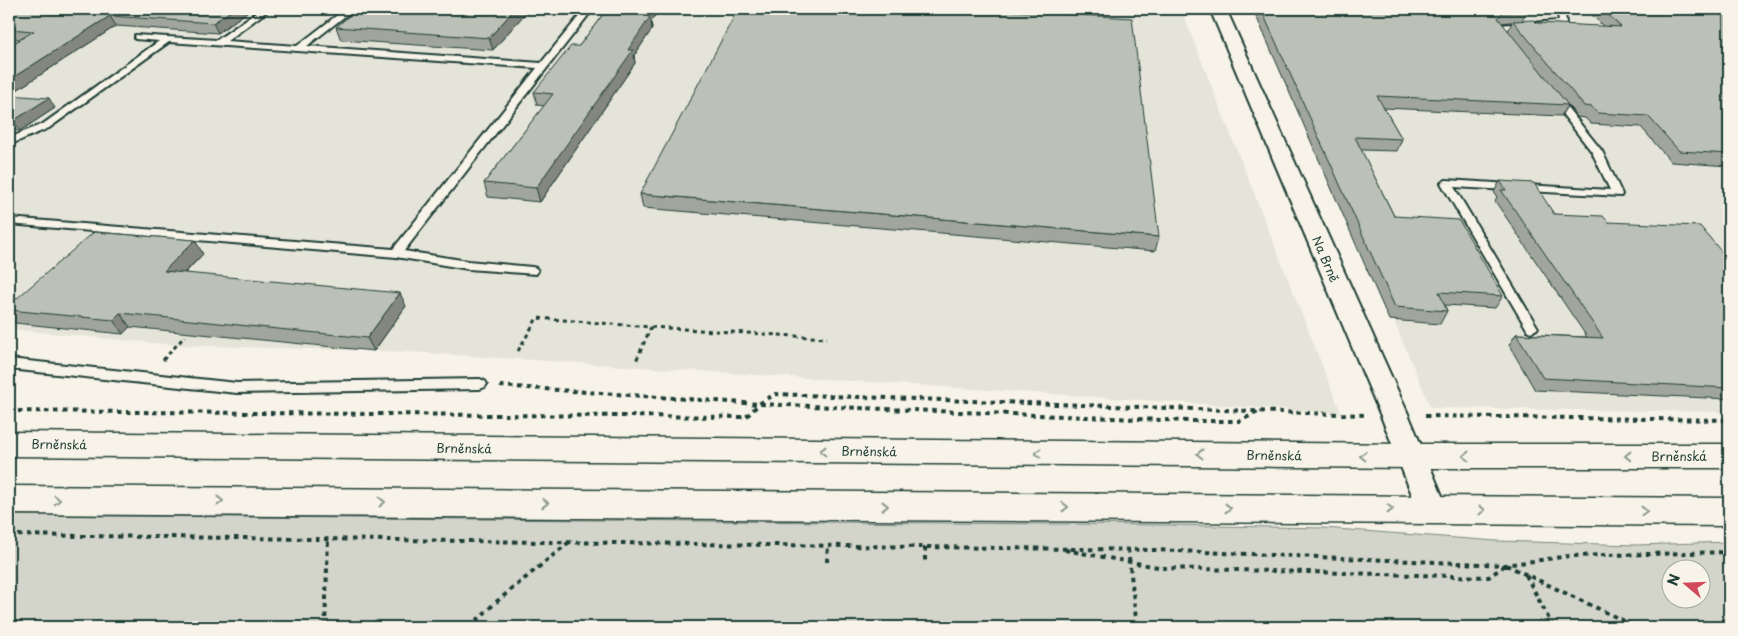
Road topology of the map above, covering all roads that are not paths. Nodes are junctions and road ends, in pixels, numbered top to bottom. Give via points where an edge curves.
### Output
1 (266, 9) edge
2 (350, 9) edge
3 (589, 9) edge
4 (1218, 9) edge
5 (1561, 9) edge
6 (138, 37) dead end
7 (167, 38) junction
8 (220, 42) junction
9 (1510, 43) edge
10 (300, 48) junction
11 (544, 66) junction
12 (1548, 89) edge
13 (9, 142) edge
14 (9, 221) edge
15 (396, 253) junction
16 (532, 271) dead end
17 (1532, 328) dead end
18 (9, 364) edge
19 (480, 384) road end
20 (9, 444) edge
21 (1412, 456) junction
22 (1729, 456) edge
23 (9, 500) edge
24 (1433, 510) junction
25 (1729, 512) edge

1 - 8 lane
2 - 10 lane
3 - 11 lane
4 - 21 street, Na Brně
5 - 9 lane via 1563,23 1498,28
6 - 7 lane
7 - 8 lane
7 - 13 lane via 46,126
8 - 10 lane
10 - 11 lane
11 - 15 lane
12 - 17 lane via 1597,151 1617,194 1446,183
14 - 15 lane
15 - 16 lane
18 - 19 lane via 237,388
21 -> 20 main road, Brněnská
22 -> 21 main road, Brněnská
21 - 24 street, Na Brně
23 -> 24 main road
24 -> 25 main road

